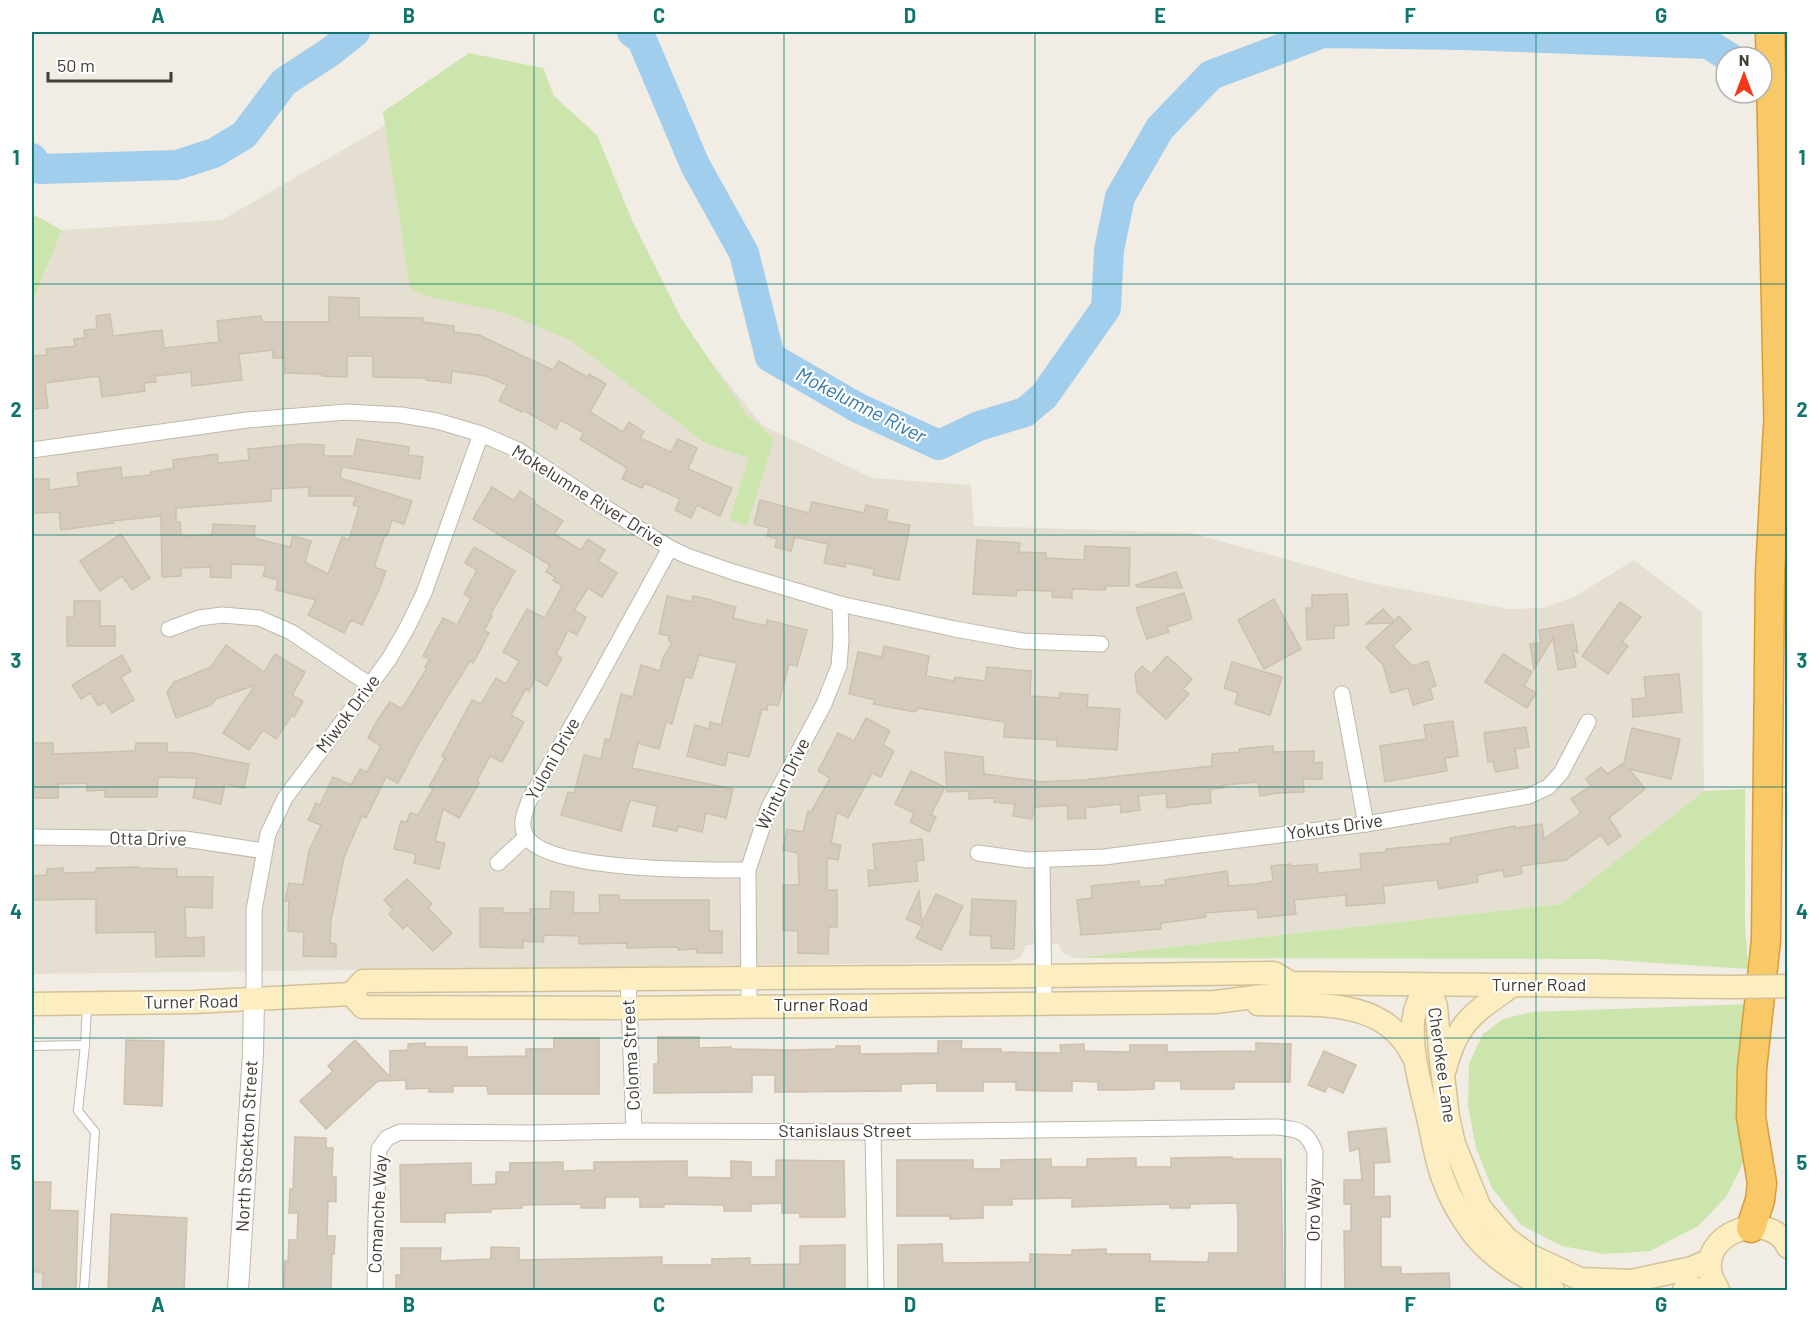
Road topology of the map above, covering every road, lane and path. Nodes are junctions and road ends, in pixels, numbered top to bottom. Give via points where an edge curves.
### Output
1 (1770, 32) edge
2 (1778, 426) junction
3 (481, 434) junction
4 (32, 450) edge
5 (670, 548) junction
6 (1788, 593) edge
7 (840, 604) junction
8 (169, 629) dead end
9 (1101, 645) dead end
10 (370, 685) junction
11 (1342, 694) dead end
12 (1588, 722) dead end
13 (1366, 824) junction
14 (32, 837) edge
15 (526, 837) junction
16 (264, 851) junction
17 (978, 854) dead end
18 (1042, 860) junction
19 (498, 862) dead end
20 (747, 870) junction
21 (1043, 976) junction
22 (748, 978) junction
23 (628, 979) junction
24 (1291, 983) junction
25 (1428, 985) junction
26 (1513, 985) junction
27 (1788, 986) edge
28 (351, 994) junction
29 (254, 1000) junction
30 (1215, 1002) junction
31 (1044, 1003) junction
32 (32, 1004) edge
33 (88, 1004) junction
34 (749, 1005) junction
35 (629, 1008) junction
36 (84, 1045) junction
37 (32, 1046) edge
38 (1416, 1064) junction
39 (1443, 1076) junction
40 (634, 1131) junction
41 (873, 1132) junction
42 (1303, 1134) joint
43 (387, 1138) joint
44 (1751, 1228) junction
45 (1788, 1247) edge
46 (1710, 1260) junction
47 (84, 1290) edge
48 (238, 1290) edge
49 (375, 1290) edge
50 (876, 1290) edge
51 (1313, 1290) edge
52 (1553, 1290) edge
53 (1684, 1290) edge
54 (1716, 1290) edge

1 - 2 highway
2 - 6 highway
2 - 44 highway via 1770,573 1766,940 1752,1069 1751,1117 1762,1183
3 - 4 street, Mokelumne River Drive via 401,415 346,412 247,420
3 - 5 street, Mokelumne River Drive via 518,450
3 - 10 street, Miwok Drive via 424,593 389,659
5 - 7 street, Mokelumne River Drive via 733,572
5 - 15 street, Yuloni Drive via 529,801 523,819
7 - 9 street, Mokelumne River Drive via 1022,641
7 - 20 street, Wintun Drive via 839,666 824,704 769,807
8 - 10 street via 222,615 259,618 291,632
10 - 16 street, Miwok Drive via 285,798
11 - 13 street
12 - 13 street, Yokuts Drive via 1561,772 1548,787 1529,796
13 - 18 street, Yokuts Drive
14 - 16 street, Otta Drive via 185,839
15 - 19 street
15 - 20 street via 551,853 574,860 668,870
16 - 29 street, Miwok Drive via 254,910
17 - 18 street, Yokuts Drive
18 - 21 street
20 - 22 street, Wintun Drive
21 - 22 main road, Turner Road
21 - 24 main road, Turner Road via 1274,973
21 - 31 street
22 - 23 main road, Turner Road
22 - 34 street, Wintun Drive
23 - 28 main road, Turner Road via 363,981
23 - 35 street, Coloma Street
24 - 25 main road, Turner Road
24 - 30 main road, Turner Road via 1278,994
25 - 26 main road, Turner Road
25 - 38 main road, Cherokee Lane via 1417,1002 1413,1020
25 - 39 main road, Cherokee Lane via 1436,1006
26 - 27 main road, Turner Road, bridge
26 - 39 main road via 1470,1016 1454,1041
28 - 29 main road, Turner Road
28 - 35 main road, Turner Road via 363,1007
29 - 33 main road, Turner Road
29 - 48 street, North Stockton Street
30 - 31 main road, Turner Road
30 - 38 main road via 1337,1007 1372,1015 1399,1035
31 - 34 main road, Turner Road
32 - 33 main road, Turner Road
33 - 36 lane
34 - 35 main road, Turner Road
35 - 40 street, Coloma Street
36 - 37 lane
36 - 47 lane via 78,1111 95,1132
38 - 52 main road, Cherokee Lane via 1442,1176 1459,1211 1475,1236 1499,1259
39 - 46 main road, Cherokee Lane via 1455,1144 1480,1208 1507,1239 1528,1255 1580,1279 1604,1281 1631,1281 1692,1268
40 - 41 street, Stanislaus Street
40 - 43 street, Stanislaus Street via 400,1132
41 - 42 street, Stanislaus Street via 1277,1127
41 - 50 street
42 - 51 street, Oro Way via 1310,1138 1315,1152
43 - 49 street, Comanche Way via 379,1149
44 - 45 main road via 1763,1228 1777,1235
44 - 46 main road via 1722,1238
46 - 54 main road
53 - 54 main road

